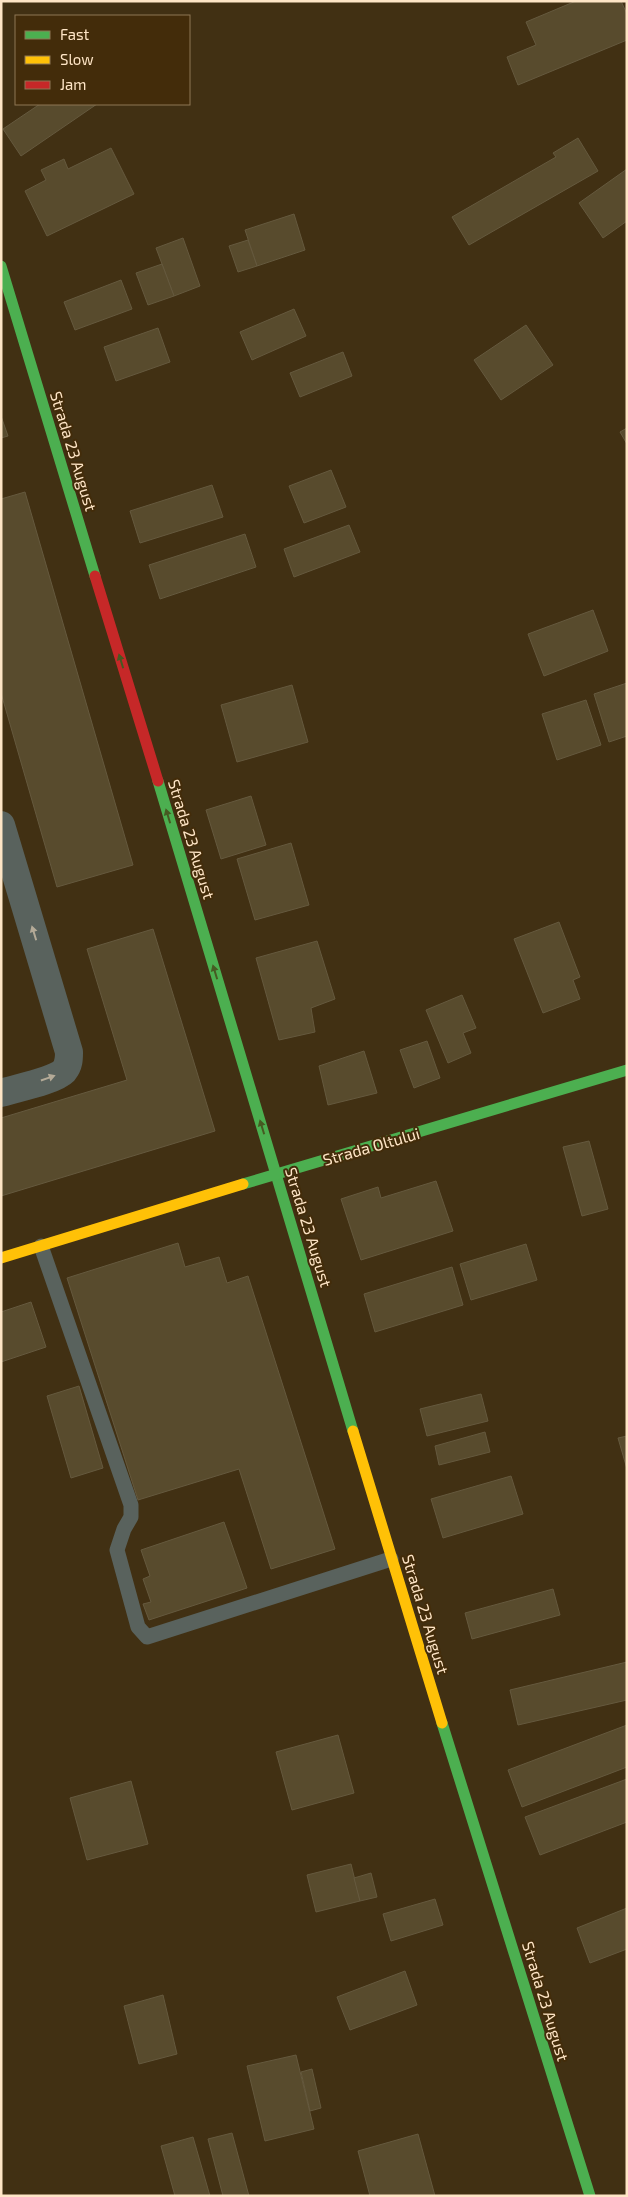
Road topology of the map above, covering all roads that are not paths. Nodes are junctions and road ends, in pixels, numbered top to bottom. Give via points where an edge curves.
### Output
1 (1, 266) edge
2 (1, 825) edge
3 (627, 1070) edge
4 (1, 1093) edge
5 (277, 1174) junction
6 (41, 1246) junction
7 (1, 1258) edge
8 (391, 1559) junction
9 (588, 2195) edge

5 -> 1 street, Strada 23 August
4 -> 2 street via 54,1077 69,1062 69,1052
3 - 5 street, Strada Oltului
5 - 6 street, Strada Oltului
5 - 8 street, Strada 23 August
6 - 7 street, Strada Oltului
6 - 8 lane via 131,1504 131,1517 117,1550 138,1627 147,1637
8 - 9 street, Strada 23 August

